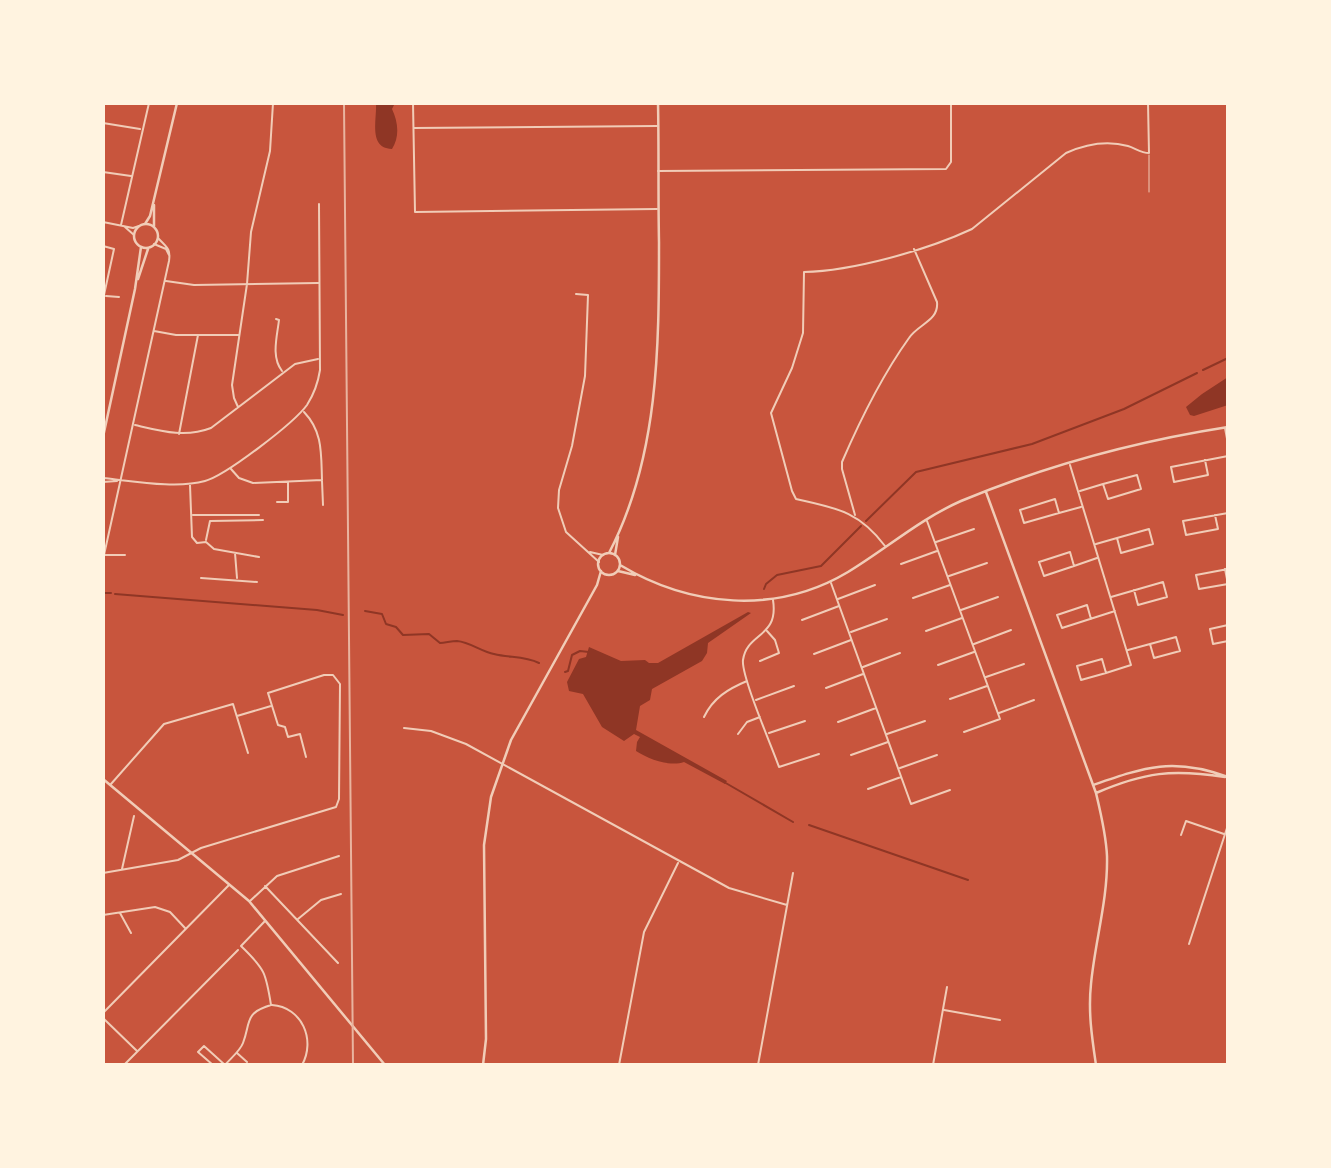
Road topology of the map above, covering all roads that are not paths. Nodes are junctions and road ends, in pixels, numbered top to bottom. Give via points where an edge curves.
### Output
1 (149, 103) edge
2 (177, 103) edge
3 (273, 103) edge
4 (413, 103) edge
5 (658, 103) edge
6 (951, 103) edge
7 (1149, 103) edge
8 (103, 123) edge
9 (658, 126) junction
10 (413, 128) junction
11 (143, 129) junction
12 (1149, 153) junction
13 (658, 171) junction
14 (103, 172) edge
15 (132, 177) junction
16 (1149, 192) dead end
17 (156, 193) junction
18 (319, 204) dead end
19 (658, 209) junction
20 (103, 222) edge
21 (145, 223) junction
22 (121, 225) junction
23 (139, 226) junction
24 (154, 226) junction
25 (134, 235) junction
26 (158, 238) junction
27 (154, 244) junction
28 (103, 246) edge
29 (141, 247) junction
30 (149, 247) junction
31 (914, 249) junction
32 (170, 256) junction
33 (165, 280) junction
34 (319, 283) junction
35 (247, 284) junction
36 (135, 289) junction
37 (576, 294) dead end
38 (104, 295) edge
39 (119, 297) dead end
40 (276, 319) dead end
41 (154, 331) junction
42 (198, 335) junction
43 (240, 335) junction
44 (320, 359) junction
45 (283, 372) junction
46 (238, 407) junction
47 (302, 411) junction
48 (134, 424) junction
49 (1226, 427) edge
50 (179, 434) junction
51 (103, 438) edge
52 (1228, 444) edge
53 (1228, 456) edge
54 (1205, 460) junction
55 (1070, 464) junction
56 (230, 468) junction
57 (103, 480) edge
58 (121, 480) junction
59 (322, 480) junction
60 (288, 481) junction
61 (190, 484) junction
62 (1103, 485) junction
63 (986, 492) junction
64 (1079, 492) junction
65 (277, 502) dead end
66 (323, 505) dead end
67 (1083, 506) junction
68 (1059, 513) junction
69 (1228, 513) edge
70 (192, 515) junction
71 (260, 515) dead end
72 (1215, 515) junction
73 (856, 516) junction
74 (262, 520) dead end
75 (926, 520) junction
76 (974, 529) dead end
77 (618, 536) junction
78 (1117, 538) junction
79 (206, 542) junction
80 (936, 543) junction
81 (1095, 544) junction
82 (886, 547) junction
83 (939, 551) junction
84 (235, 552) junction
85 (590, 552) junction
86 (609, 553) junction
87 (104, 555) edge
88 (125, 555) dead end
89 (603, 555) junction
90 (615, 555) junction
91 (259, 557) dead end
92 (1099, 558) junction
93 (599, 562) junction
94 (986, 563) dead end
95 (901, 564) dead end
96 (620, 565) junction
97 (1074, 566) junction
98 (1226, 569) edge
99 (601, 571) junction
100 (618, 571) junction
101 (607, 575) junction
102 (638, 575) junction
103 (948, 576) junction
104 (201, 578) dead end
105 (237, 580) junction
106 (257, 582) dead end
107 (830, 582) junction
108 (951, 584) junction
109 (875, 585) dead end
110 (597, 586) junction
111 (1134, 590) junction
112 (998, 597) dead end
113 (1110, 597) junction
114 (913, 598) dead end
115 (772, 599) junction
116 (837, 599) junction
117 (840, 606) junction
118 (960, 610) junction
119 (1115, 611) junction
120 (963, 618) junction
121 (887, 619) dead end
122 (1091, 619) junction
123 (802, 620) dead end
124 (1228, 625) edge
125 (766, 630) junction
126 (1011, 630) dead end
127 (926, 631) dead end
128 (850, 633) junction
129 (852, 640) junction
130 (1228, 641) edge
131 (972, 644) junction
132 (1150, 644) junction
133 (1126, 650) junction
134 (975, 652) junction
135 (900, 653) dead end
136 (814, 654) dead end
137 (760, 661) dead end
138 (1024, 664) dead end
139 (938, 666) dead end
140 (862, 667) junction
141 (1106, 673) junction
142 (864, 674) junction
143 (985, 678) junction
144 (747, 681) junction
145 (794, 686) dead end
146 (988, 686) junction
147 (826, 688) dead end
148 (950, 699) dead end
149 (755, 700) junction
150 (1034, 700) dead end
151 (272, 705) junction
152 (877, 708) junction
153 (998, 713) junction
154 (237, 716) junction
155 (704, 717) dead end
156 (761, 717) junction
157 (805, 721) dead end
158 (925, 721) dead end
159 (838, 722) dead end
160 (404, 728) dead end
161 (964, 732) dead end
162 (768, 733) junction
163 (738, 734) dead end
164 (886, 734) junction
165 (889, 742) junction
166 (247, 753) dead end
167 (819, 754) dead end
168 (851, 755) dead end
169 (937, 755) dead end
170 (306, 757) dead end
171 (502, 763) junction
172 (899, 769) junction
173 (901, 776) junction
174 (1228, 777) edge
175 (103, 779) edge
176 (110, 785) junction
177 (1093, 785) junction
178 (868, 789) dead end
179 (950, 790) dead end
180 (1096, 793) junction
181 (134, 817) dead end
182 (1228, 825) edge
183 (1181, 835) dead end
184 (1225, 835) junction
185 (191, 852) junction
186 (339, 856) dead end
187 (679, 862) junction
188 (122, 870) junction
189 (103, 873) edge
190 (793, 873) dead end
191 (230, 884) junction
192 (265, 886) junction
193 (341, 894) dead end
194 (249, 901) junction
195 (787, 905) junction
196 (119, 912) junction
197 (103, 915) edge
198 (297, 919) junction
199 (266, 921) junction
200 (186, 929) junction
201 (131, 933) dead end
202 (1189, 944) dead end
203 (238, 950) dead end
204 (338, 963) dead end
205 (947, 987) dead end
206 (271, 1005) junction
207 (943, 1010) junction
208 (103, 1013) edge
209 (103, 1018) edge
210 (1000, 1020) dead end
211 (137, 1051) junction
212 (236, 1053) junction
213 (247, 1062) dead end
214 (124, 1065) edge
215 (213, 1065) edge
216 (302, 1065) edge
217 (386, 1065) edge
218 (483, 1065) edge
219 (618, 1065) edge
220 (758, 1065) edge
221 (933, 1065) edge
222 (1096, 1065) edge

1 - 11 street
2 - 17 street
3 - 35 street via 270,151 251,232
4 - 10 street
5 - 9 street
6 - 13 street via 951,162 946,169
7 - 12 street
8 - 11 street
9 - 10 street
9 - 13 street
10 - 19 street via 415,212
11 - 15 street
12 - 16 lane
12 - 31 street via 1115,143 1077,148 972,229
13 - 19 street
14 - 15 street
15 - 22 street
17 - 21 street
17 - 24 street
18 - 34 street
19 - 77 street via 655,385 643,457
20 - 22 street
21 - 23 street
21 - 24 street
22 - 23 street
22 - 25 street
23 - 25 street
24 - 26 street
25 - 29 street
26 - 27 street
26 - 32 street
27 - 30 street
27 - 32 street
28 - 38 street via 114,249
29 - 30 street
29 - 36 street
30 - 36 street
31 - 73 street via 937,310 909,338 866,407 842,461
31 - 73 street via 827,271 804,272 803,333 773,407 772,419 796,499
32 - 33 street
33 - 35 street via 188,285
33 - 41 street
34 - 35 street
34 - 44 street
35 - 43 street
36 - 51 street
37 - 85 street via 587,295 587,354 558,508 566,532
38 - 39 street
40 - 45 street via 275,357
41 - 42 street
41 - 48 street
42 - 43 street
42 - 50 street
43 - 46 street via 232,385
44 - 45 street via 303,361
44 - 47 street via 318,381
45 - 46 street
46 - 50 street via 211,428
47 - 56 street
47 - 59 street via 320,437
48 - 50 street
48 - 58 street
49 - 52 street
49 - 55 street
53 - 54 street
54 - 54 street via 1171,467 1174,482 1208,475
55 - 63 street
55 - 64 street
56 - 60 street via 253,483
56 - 61 street
57 - 58 street
58 - 61 street
58 - 87 street
59 - 60 street
59 - 66 street
60 - 65 street via 288,502
61 - 70 street
62 - 62 street via 1137,475 1141,489 1108,499
62 - 64 street
63 - 75 street
63 - 177 street
64 - 67 street
67 - 68 street
67 - 81 street
68 - 68 street via 1024,523 1020,510 1055,499
69 - 72 street
70 - 71 street
70 - 79 street via 192,537 198,543
72 - 72 street via 1183,521 1186,535 1218,529
73 - 82 street
74 - 79 street via 211,521
75 - 80 street
75 - 82 street
76 - 80 street
77 - 86 street
77 - 90 street
78 - 78 street via 1149,529 1153,544 1121,552
78 - 81 street
79 - 84 street via 214,549
80 - 83 street
81 - 92 street
82 - 107 street
83 - 95 street
83 - 103 street
84 - 91 street
84 - 105 street
85 - 89 street
85 - 93 street
86 - 89 street
86 - 90 street
87 - 88 street
89 - 93 street
90 - 96 street
92 - 97 street
92 - 113 street
93 - 99 street
94 - 103 street
96 - 100 street
96 - 102 street
97 - 97 street via 1044,576 1039,562 1070,552
98 - 98 street via 1196,575 1199,589 1228,584
99 - 101 street
99 - 110 street
100 - 101 street
100 - 102 street
101 - 110 street
102 - 115 street via 702,597 742,602
103 - 108 street
104 - 105 street
105 - 106 street
107 - 115 street
107 - 116 street
108 - 114 street
108 - 118 street
109 - 116 street
110 - 171 street
111 - 111 street via 1138,605 1167,597 1163,582
111 - 113 street
112 - 118 street
113 - 119 street
115 - 125 street via 774,615
116 - 117 street
117 - 123 street
117 - 128 street
118 - 120 street
119 - 122 street
119 - 133 street
120 - 127 street
120 - 131 street
121 - 128 street
122 - 122 street via 1087,605 1058,615 1062,628
124 - 130 street via 1210,629 1213,644
125 - 137 street via 779,653
125 - 144 street via 745,651
126 - 131 street
128 - 129 street
129 - 136 street
129 - 140 street
131 - 134 street
132 - 132 street via 1176,637 1180,651 1154,658
132 - 133 street
133 - 141 street via 1131,666
134 - 139 street
134 - 143 street
135 - 140 street
138 - 143 street
140 - 142 street
141 - 141 street via 1102,659 1077,666 1081,680
142 - 147 street
142 - 152 street
143 - 146 street
144 - 149 street
144 - 155 street via 725,692
145 - 149 street
146 - 148 street
146 - 153 street
149 - 156 street
150 - 153 street
151 - 154 street
151 - 170 street via 278,725 285,727 288,737 300,734
151 - 185 street via 268,693 329,674 338,680 338,805
152 - 159 street
152 - 164 street
153 - 161 street via 1000,719
154 - 166 street
154 - 176 street via 233,704 164,724
156 - 162 street
156 - 163 street via 747,722
157 - 162 street
158 - 164 street
160 - 171 street via 455,739
162 - 167 street via 779,767
164 - 165 street
165 - 168 street
165 - 172 street
169 - 172 street
171 - 187 street
171 - 218 street via 484,845
172 - 173 street
173 - 178 street
173 - 179 street via 911,804
174 - 177 street via 1194,766 1161,766
174 - 180 street via 1166,772
175 - 176 street
176 - 185 street
177 - 180 street
180 - 222 street via 1107,857 1091,984
181 - 188 street
182 - 184 street
183 - 184 street via 1186,821
184 - 202 street
185 - 188 street via 178,860
185 - 191 street
186 - 192 street via 277,876
187 - 195 street via 729,888
187 - 219 street via 644,932
188 - 189 street
190 - 195 street
191 - 194 street
191 - 200 street
192 - 194 street
192 - 198 street
193 - 198 street via 321,900
194 - 199 street
195 - 220 street
196 - 197 street
196 - 200 street via 160,908
196 - 201 street
198 - 204 street
199 - 206 street via 241,946 261,965
199 - 217 street
200 - 208 street
203 - 211 street
205 - 207 street
206 - 212 street via 249,1019
206 - 216 street via 290,1010 303,1025 308,1046
207 - 210 street
207 - 221 street
209 - 211 street
211 - 214 street
212 - 213 street
212 - 215 street via 225,1065 204,1046 198,1052

